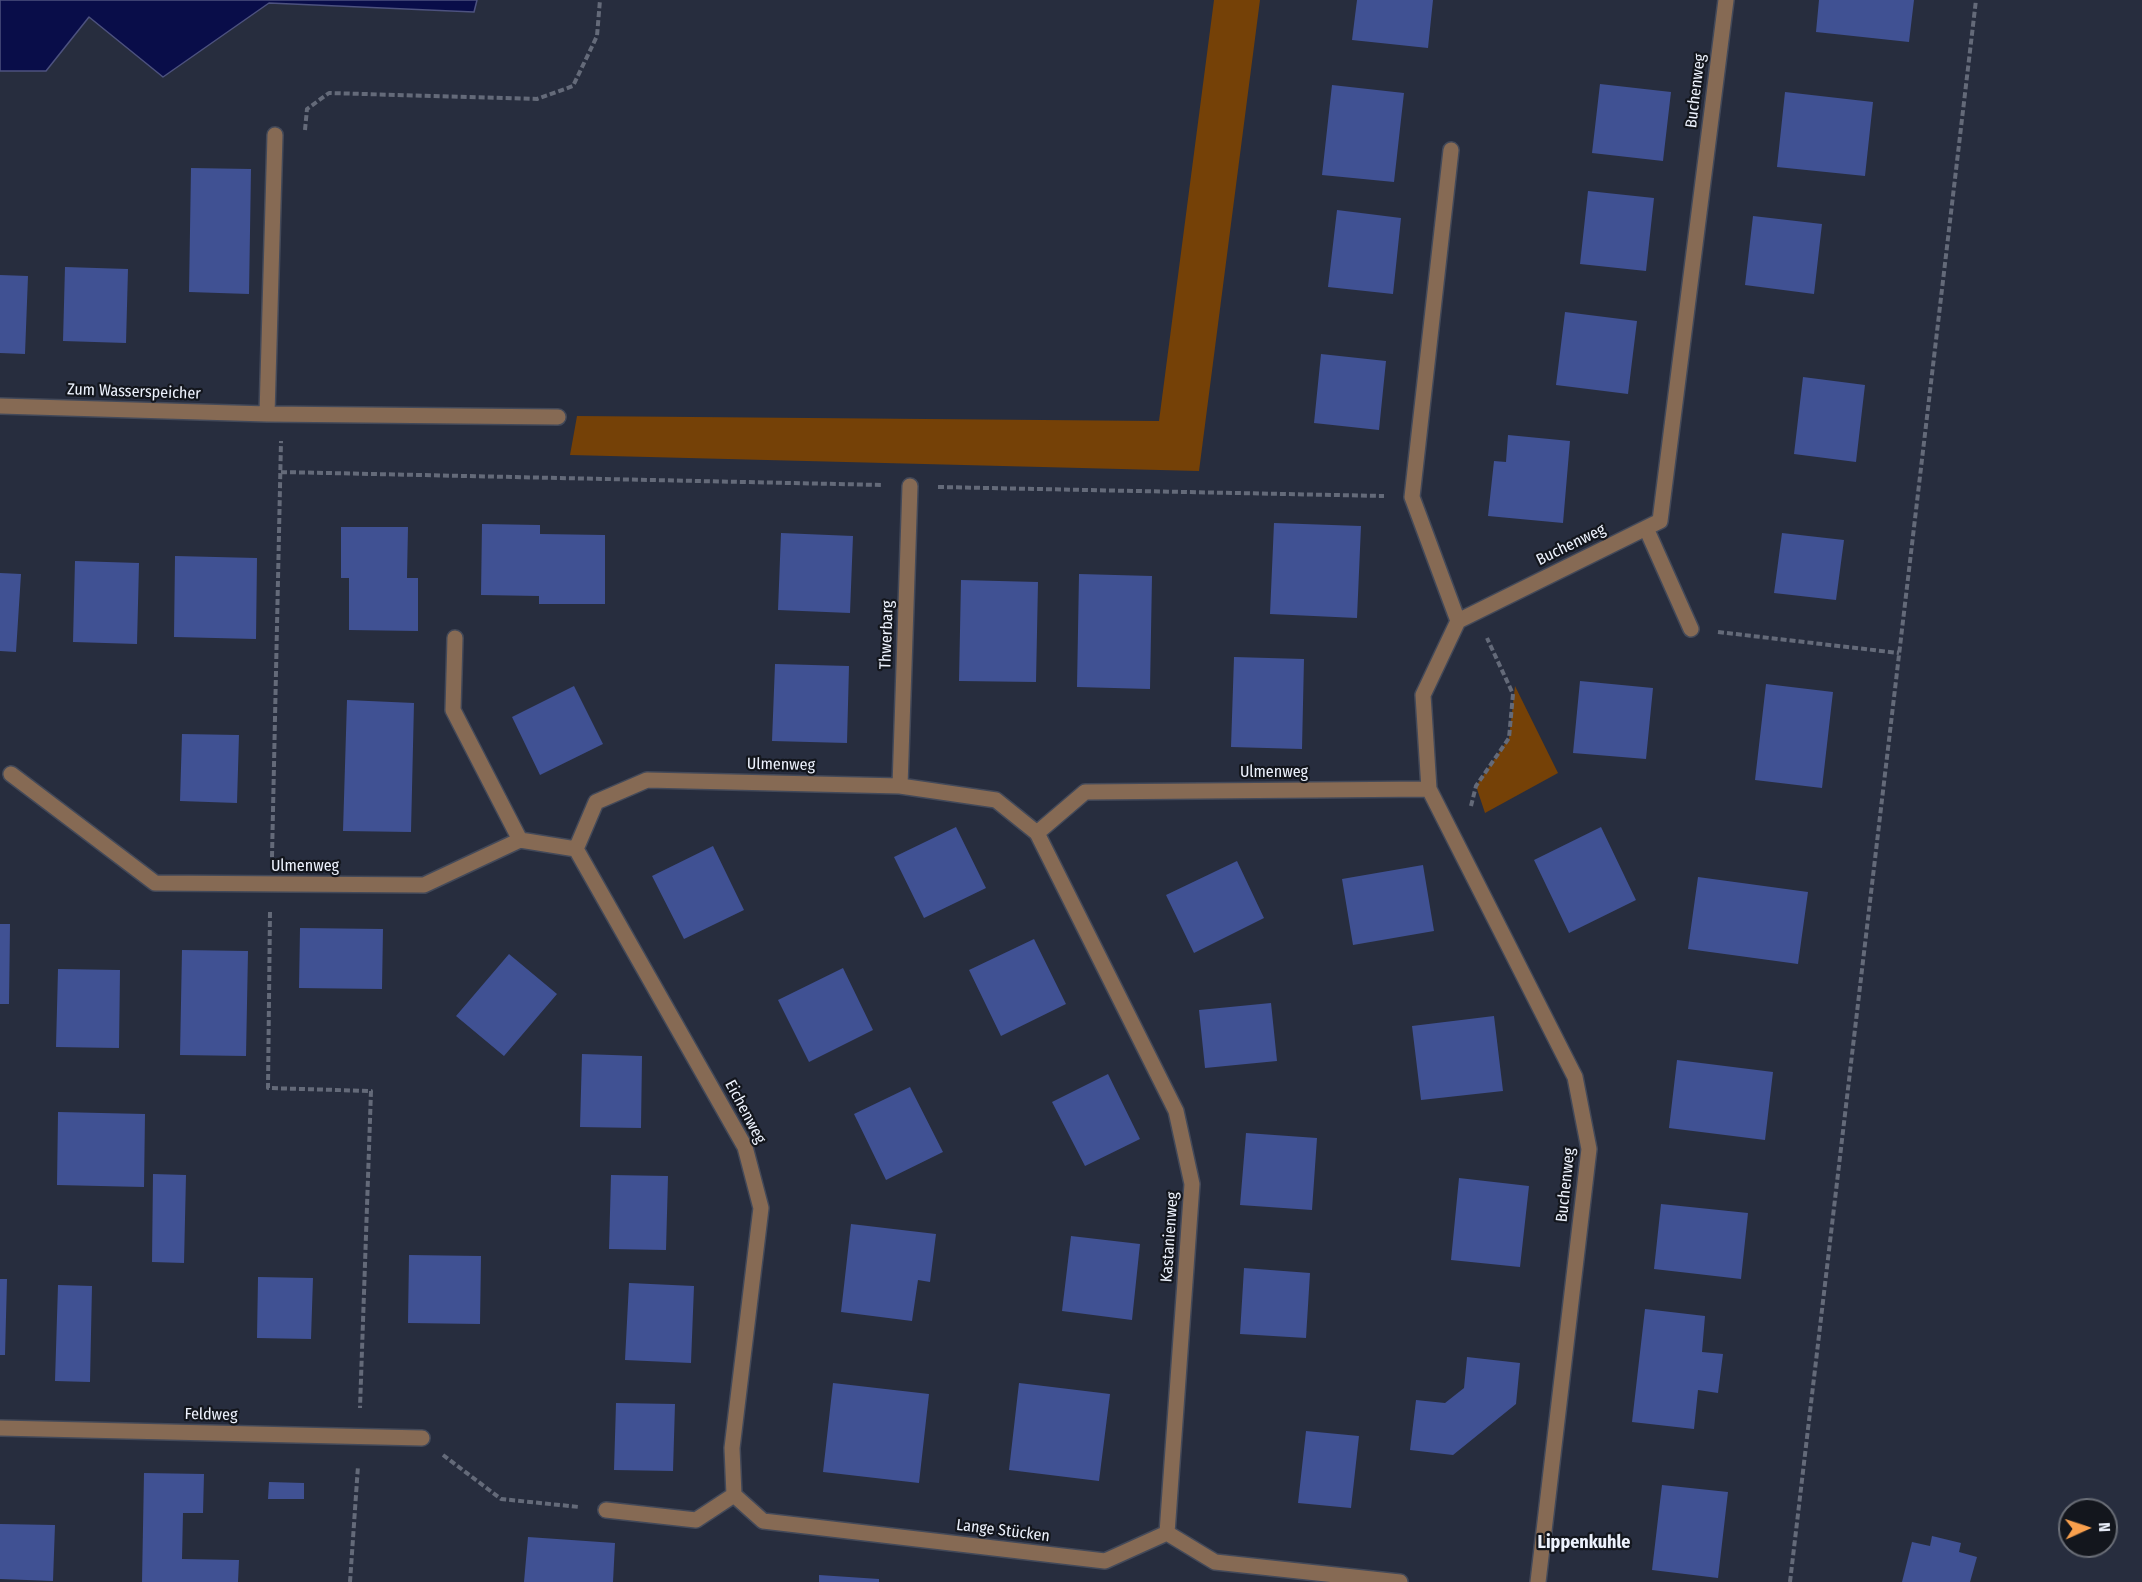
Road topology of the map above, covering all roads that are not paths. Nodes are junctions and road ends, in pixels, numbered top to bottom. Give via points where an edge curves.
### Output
1 (1726, 0) edge
2 (275, 135) dead end
3 (1451, 150) dead end
4 (0, 406) edge
5 (275, 414) junction
6 (558, 417) dead end
7 (910, 486) road end
8 (1646, 528) junction
9 (1458, 621) junction
10 (1691, 629) road end
11 (455, 638) dead end
12 (10, 774) dead end
13 (900, 786) junction
14 (1429, 789) junction
15 (1038, 833) junction
16 (520, 840) junction
17 (576, 849) junction
18 (0, 1428) edge
19 (422, 1438) road end
20 (734, 1495) junction
21 (606, 1510) road end
22 (1167, 1533) junction
23 (1400, 1582) edge
24 (1538, 1582) edge

1 - 8 street, Buchenweg via 1660,521
2 - 5 street
3 - 9 street via 1412,497
4 - 5 street, Zum Wasserspeicher
5 - 6 street, Zum Wasserspeicher
7 - 13 street, Thwerbarg
8 - 9 street, Buchenweg
8 - 10 street
9 - 14 street via 1423,695
11 - 16 street via 453,710
12 - 16 street, Ulmenweg via 155,883 424,885
13 - 15 street, Ulmenweg via 996,800
13 - 17 street, Ulmenweg via 647,780 596,802
14 - 15 street, Ulmenweg via 1085,792
14 - 24 street, Buchenweg via 1575,1077 1589,1149
15 - 22 street, Kastanienweg via 1176,1112 1192,1184
16 - 17 street
17 - 20 street, Eichenweg via 745,1147 761,1208 732,1448
18 - 19 street, Feldweg
20 - 21 street via 696,1520
20 - 22 street, Lange Stücken via 763,1521 1105,1561
22 - 23 street via 1215,1562

